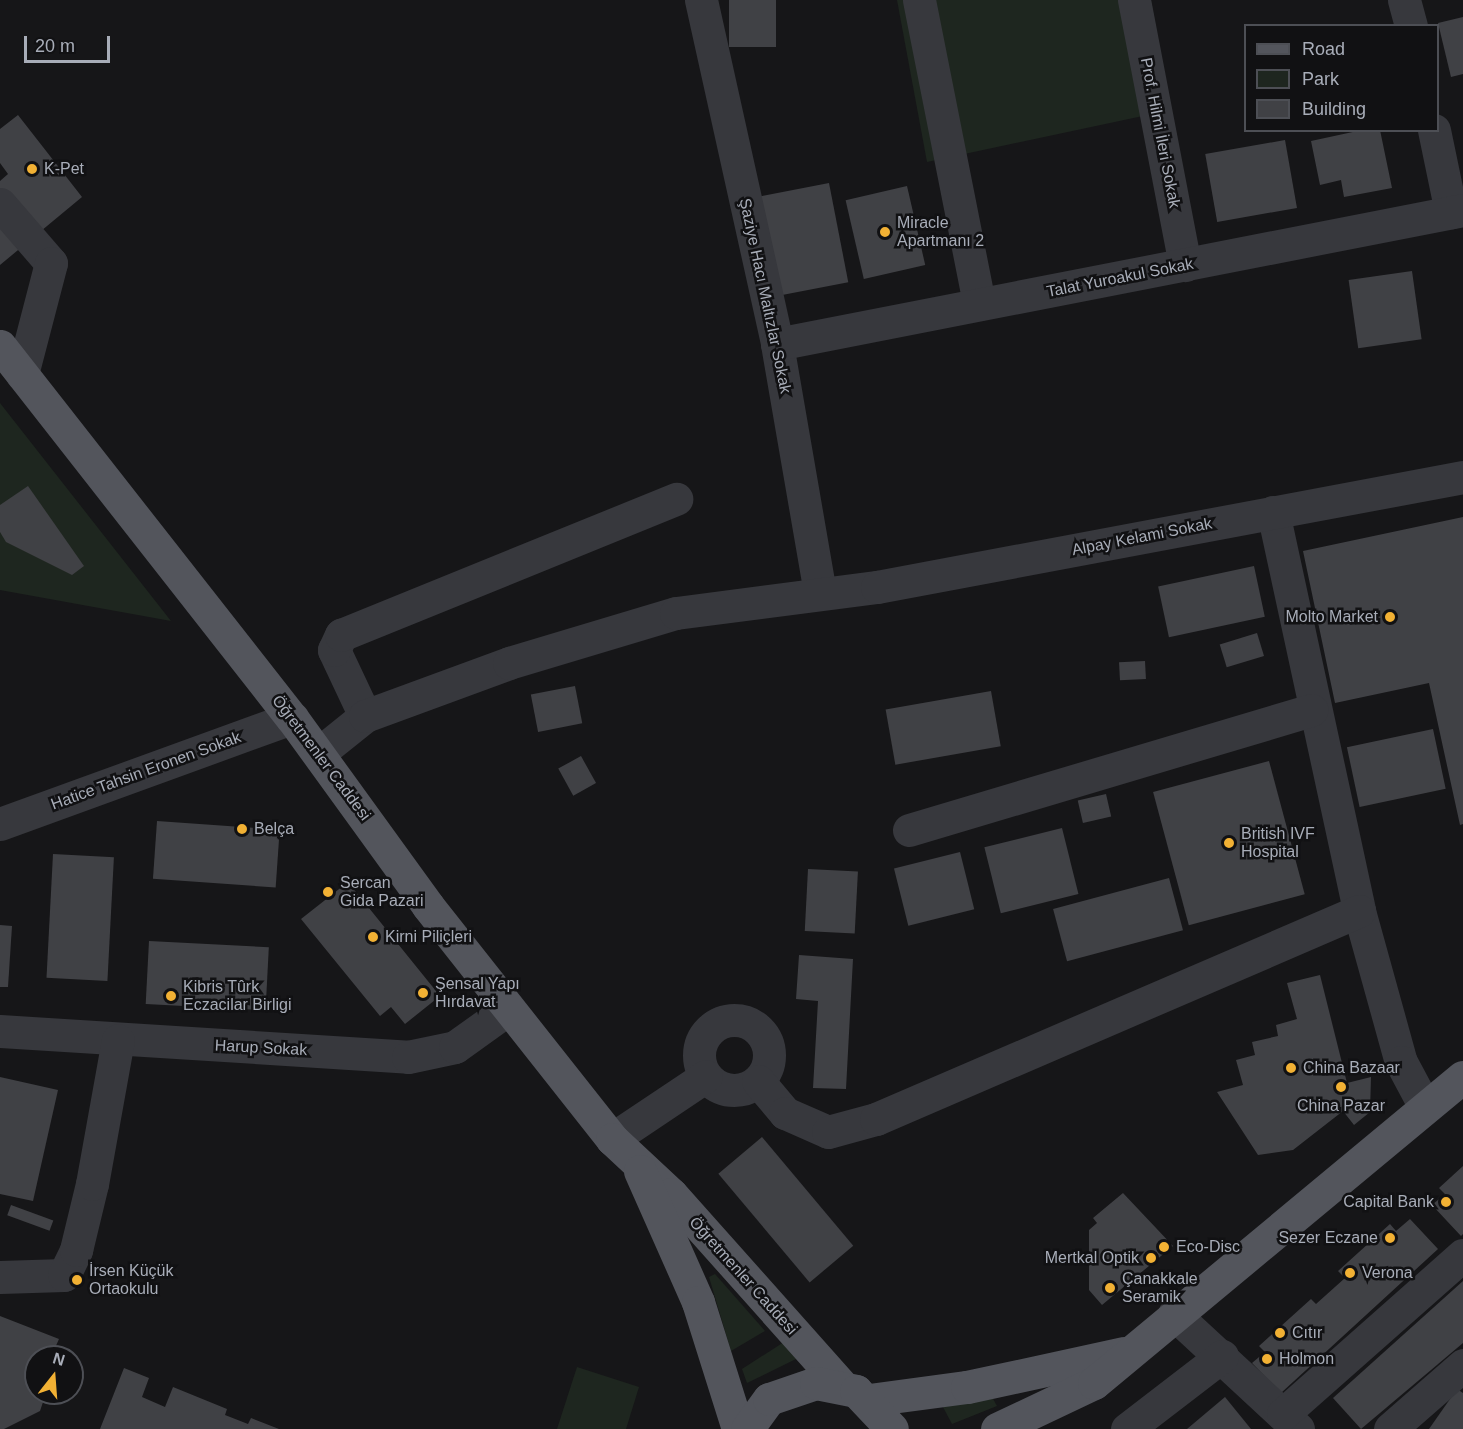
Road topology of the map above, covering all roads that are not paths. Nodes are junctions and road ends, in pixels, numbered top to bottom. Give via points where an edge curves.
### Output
1 (701, 0) edge
2 (919, 0) edge
3 (1134, 0) edge
4 (1404, 0) edge
5 (1410, 24) edge
6 (1435, 132) edge
7 (0, 204) edge
8 (1457, 211) edge
9 (1185, 265) junction
10 (979, 304) junction
11 (777, 344) junction
12 (0, 346) edge
13 (22, 374) junction
14 (1463, 477) edge
15 (676, 499) dead end
16 (1273, 512) junction
17 (820, 593) junction
18 (1312, 710) junction
19 (364, 716) junction
20 (292, 718) junction
21 (319, 753) junction
22 (0, 824) edge
23 (909, 830) dead end
24 (1359, 910) junction
25 (508, 1009) junction
26 (0, 1031) edge
27 (117, 1040) junction
28 (706, 1076) junction
29 (1463, 1077) edge
30 (758, 1081) junction
31 (1425, 1107) junction
32 (612, 1139) junction
33 (640, 1171) junction
34 (1463, 1255) edge
35 (0, 1277) edge
36 (1174, 1314) junction
37 (1130, 1352) junction
38 (1222, 1356) junction
39 (1463, 1365) edge
40 (855, 1393) junction
41 (1291, 1422) edge
42 (738, 1429) edge
43 (747, 1429) edge
44 (892, 1429) edge
45 (997, 1429) edge
46 (1127, 1429) edge
47 (1390, 1429) edge

1 - 11 street, Şaziye Hacı Maltızlar Sokak
2 - 10 street
3 - 9 street, Prof. Hilmi İleri Sokak
4 - 5 street
6 - 8 street
7 - 13 street via 51,263
8 - 9 street, Talat Yuroakul Sokak
9 - 10 street, Talat Yuroakul Sokak
10 - 11 street, Talat Yuroakul Sokak
11 - 17 street, Şaziye Hacı Maltızlar Sokak
12 - 13 main road, Öğretmenler Caddesi
13 - 20 main road, Öğretmenler Caddesi
14 - 16 street, Alpay Kelami Sokak
15 - 19 street via 341,635 334,650
16 - 17 street, Alpay Kelami Sokak
16 - 18 street
17 - 19 street, Alpay Kelami Sokak via 676,613 509,663
18 - 23 street
18 - 24 street
19 - 21 street, Alpay Kelami Sokak
20 - 21 main road, Öğretmenler Caddesi
20 - 22 street, Hatice Tahsin Eronen Sokak
21 - 25 main road, Öğretmenler Caddesi
24 - 30 street via 876,1119 828,1132 785,1113
24 - 31 street via 1401,1062
25 - 27 street, Harup Sokak via 455,1047 425,1056
25 - 32 main road, Öğretmenler Caddesi
26 - 27 street, Harup Sokak
27 - 35 street via 92,1184 76,1250 64,1275
28 - 30 street via 737,1090
28 - 30 street via 699,1054 707,1032 738,1020 759,1029 770,1050
28 - 32 street
29 - 31 main road
31 - 36 main road
32 - 33 main road, Öğretmenler Caddesi
33 - 40 main road, Öğretmenler Caddesi via 671,1194
33 - 42 main road, Öğretmenler Caddesi via 698,1302
34 - 41 street
36 - 37 main road
36 - 38 street
37 - 40 main road via 968,1387
37 - 45 main road via 1094,1383
38 - 41 street
38 - 46 street
39 - 47 street
40 - 43 main road via 792,1387 770,1399
40 - 44 main road, Öğretmenler Caddesi

